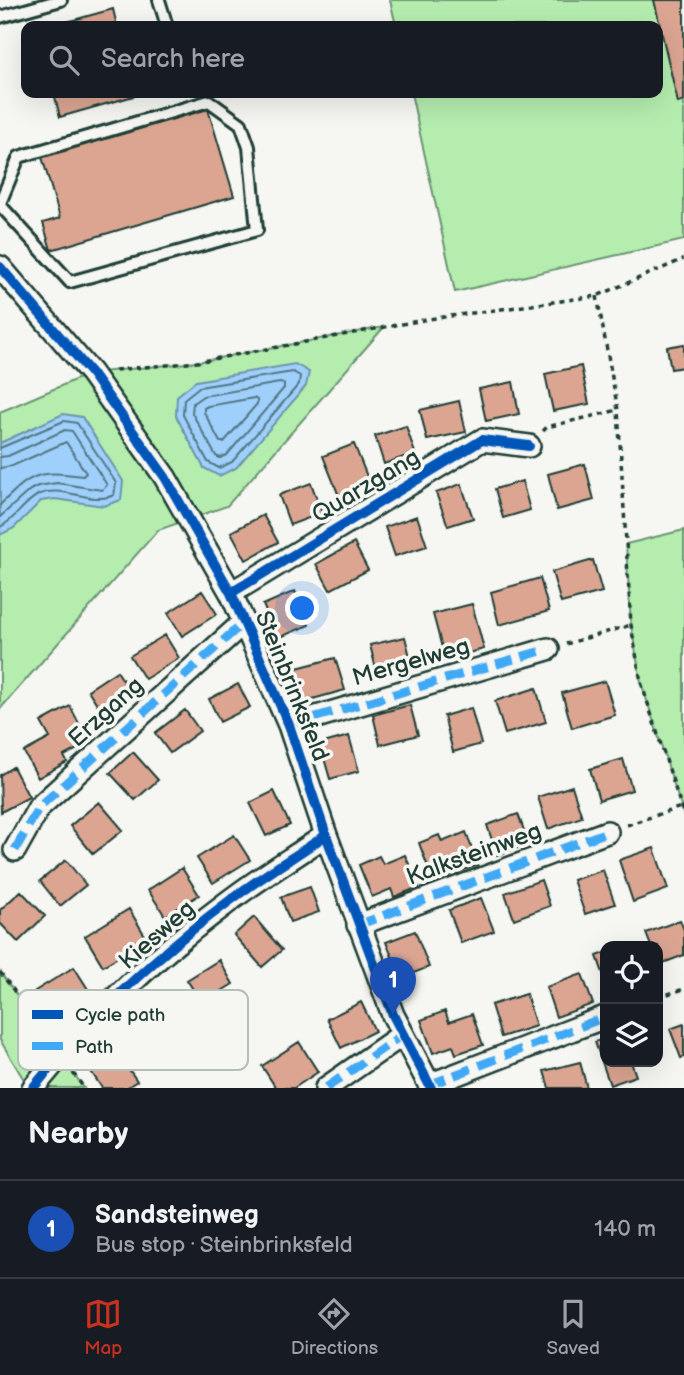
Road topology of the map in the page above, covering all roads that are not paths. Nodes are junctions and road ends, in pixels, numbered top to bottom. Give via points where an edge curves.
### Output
1 (61, 0) edge
2 (159, 0) edge
3 (0, 17) edge
4 (165, 21) edge
5 (0, 204) edge
6 (0, 268) edge
7 (529, 446) road end
8 (231, 593) junction
9 (244, 622) junction
10 (548, 649) road end
11 (289, 725) junction
12 (607, 832) road end
13 (326, 835) junction
14 (15, 850) dead end
15 (358, 925) junction
16 (126, 990) edge
17 (600, 1019) edge
18 (402, 1035) junction
19 (48, 1070) edge
20 (430, 1086) edge
21 (33, 1088) edge
22 (326, 1088) edge

1 - 3 lane
2 - 4 lane
5 - 5 lane via 71,282 257,230 249,147 241,124 209,101 19,157
6 - 8 street, Steinbrinksfeld via 92,373 165,477
7 - 8 street, Quarzgang via 482,440
8 - 9 street, Steinbrinksfeld
9 - 11 street, Steinbrinksfeld
9 - 14 street, Erzgang via 39,807
10 - 11 street, Mergelweg
11 - 13 street, Steinbrinksfeld
12 - 15 street, Kalksteinweg
13 - 15 street, Steinbrinksfeld
13 - 16 street, Kiesweg via 228,902
15 - 18 street, Steinbrinksfeld
17 - 20 street
18 - 20 street, Steinbrinksfeld
18 - 22 street
19 - 21 street, Kiesweg

